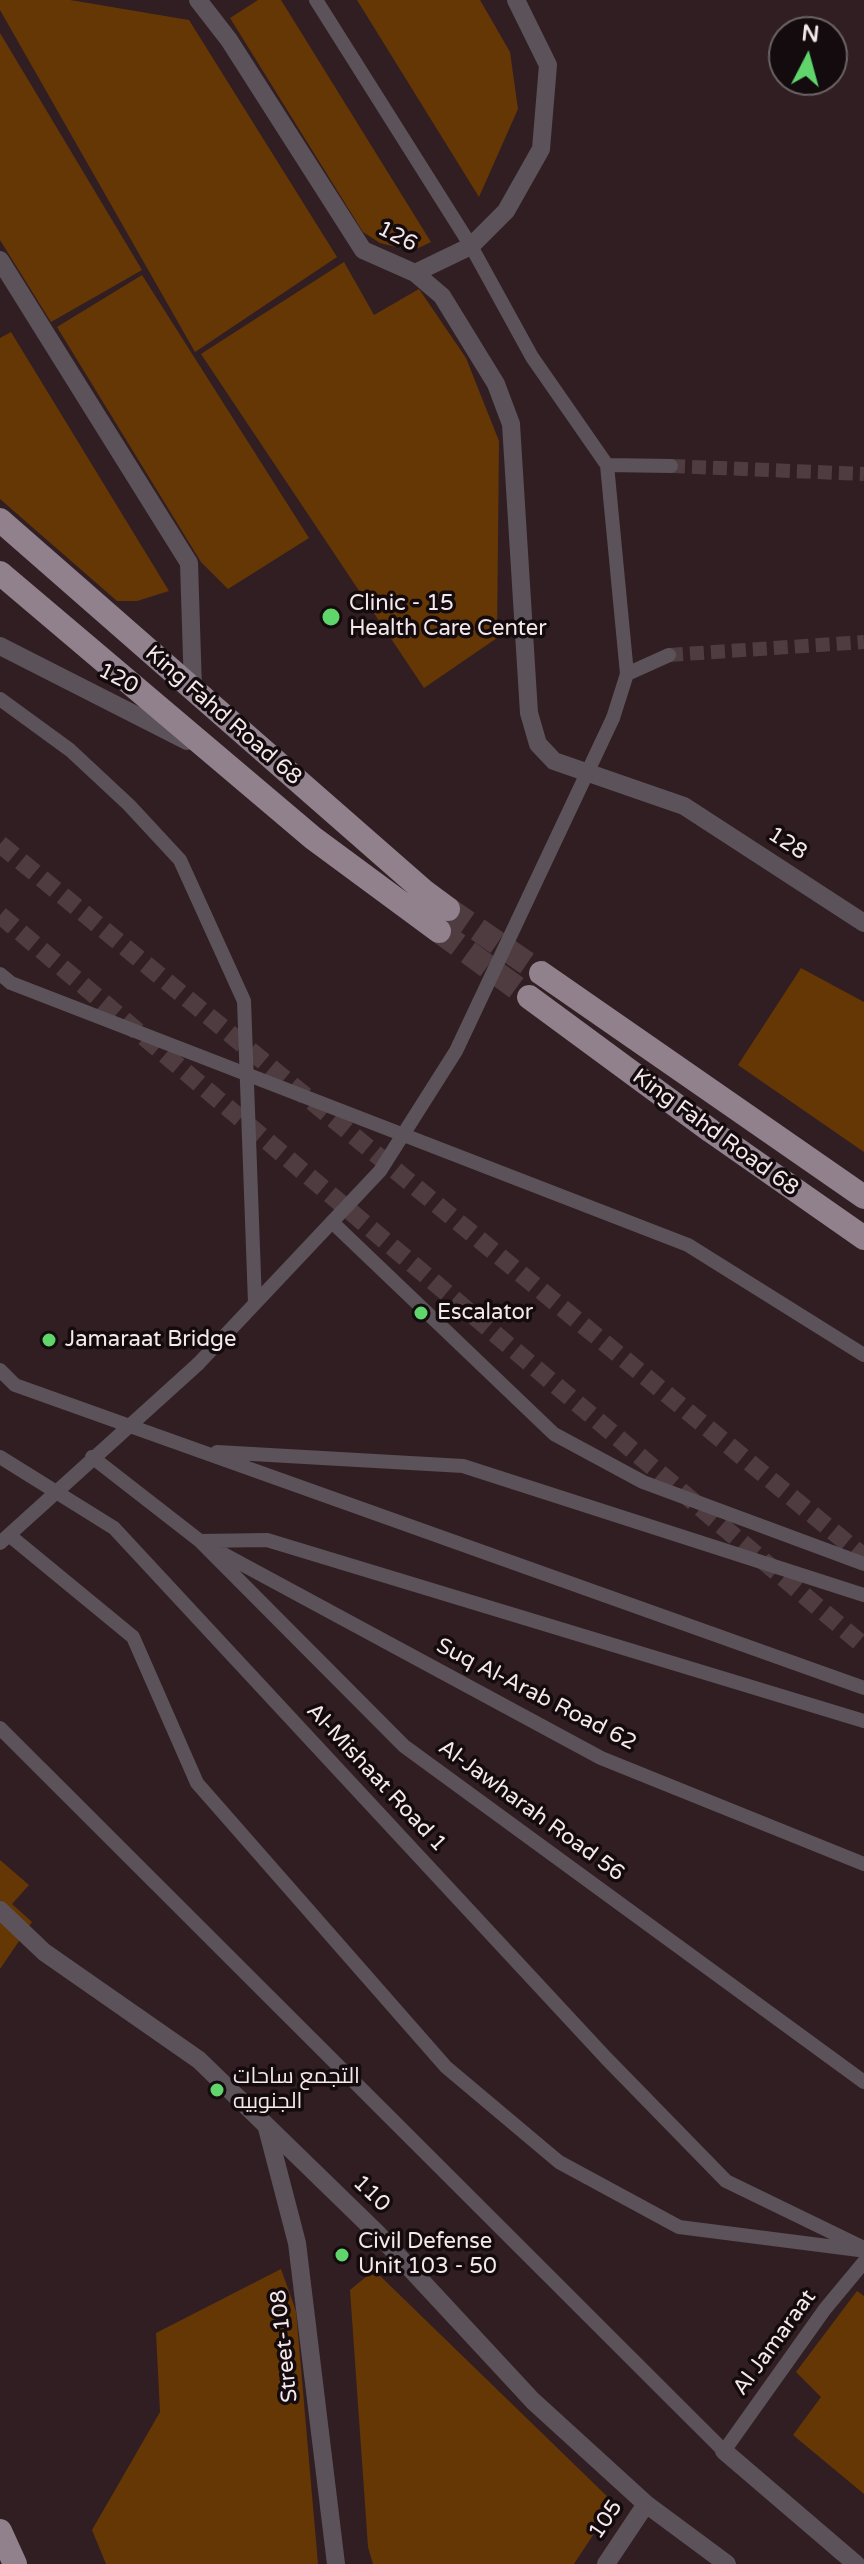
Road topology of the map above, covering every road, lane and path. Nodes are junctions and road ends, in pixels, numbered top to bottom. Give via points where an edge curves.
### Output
1 (198, 0) edge
2 (316, 0) edge
3 (516, 0) edge
4 (471, 246) junction
5 (0, 260) edge
6 (415, 273) junction
7 (607, 465) junction
8 (671, 466) tunnel mouth
9 (0, 520) edge
10 (0, 573) edge
11 (0, 646) edge
12 (669, 655) tunnel mouth
13 (627, 674) junction
14 (193, 689) junction
15 (0, 699) edge
16 (215, 755) junction
17 (864, 923) edge
18 (541, 973) tunnel mouth
19 (0, 974) edge
20 (529, 997) tunnel mouth
21 (864, 1197) edge
22 (332, 1222) junction
23 (864, 1238) edge
24 (255, 1303) junction
25 (864, 1355) edge
26 (0, 1370) edge
27 (201, 1451) junction
28 (0, 1457) edge
29 (92, 1457) junction
30 (4, 1539) edge
31 (200, 1541) junction
32 (864, 1564) edge
33 (864, 1595) edge
34 (864, 1688) edge
35 (864, 1721) edge
36 (0, 1728) edge
37 (864, 1864) edge
38 (0, 1910) edge
39 (864, 2082) edge
40 (266, 2125) junction
41 (864, 2249) edge
42 (864, 2262) edge
43 (724, 2451) junction
44 (646, 2504) junction
45 (0, 2531) edge
46 (15, 2564) edge
47 (336, 2564) edge
48 (606, 2564) edge
49 (727, 2564) edge
50 (856, 2564) edge

1 - 6 street, 126 via 363,250
2 - 4 street
3 - 4 street, 126 via 548,65 541,149 506,211
4 - 6 street, 126
4 - 7 street via 532,357
5 - 14 street via 189,563
6 - 17 street, 128 via 442,296 496,384 511,424 529,713 538,744 554,761 684,806
7 - 8 street
7 - 13 street
9 - 14 main road, King Fahd Road 68
10 - 16 main road, King Fahd Road 68
11 - 16 street, 120
12 - 13 street
13 - 22 street, bridge via 613,718 456,1051 380,1171
14 - 16 main road, King Fahd Road 68 via 444,920 313,838
15 - 24 street, bridge via 70,750 180,860 244,1001
18 - 21 main road, King Fahd Road 68
19 - 25 street via 11,983 688,1245
20 - 23 main road, King Fahd Road 68
22 - 24 street, bridge
22 - 32 street via 554,1434 643,1482
24 - 29 street, bridge via 198,1364
26 - 27 street via 15,1385
27 - 33 street via 463,1466
27 - 34 street
28 - 41 street, Al-Mishaat Road 1 via 114,1528 726,2181
29 - 30 street
29 - 31 street
30 - 41 street via 133,1637 197,1783 446,2067 559,2162 679,2227
31 - 35 street via 267,1540
31 - 37 street, Suq Al-Arab Road 62 via 601,1758
31 - 39 street, Al-Jawharah Road 56 via 404,1746
36 - 43 street
38 - 40 street, 110 via 44,1952 199,2060
40 - 44 street, 110 via 378,2234 533,2401
40 - 47 street, Street-108 via 297,2243
42 - 43 street, Al Jamaraat
43 - 50 street
44 - 48 street, 105
44 - 49 street, 110
45 - 46 main road

